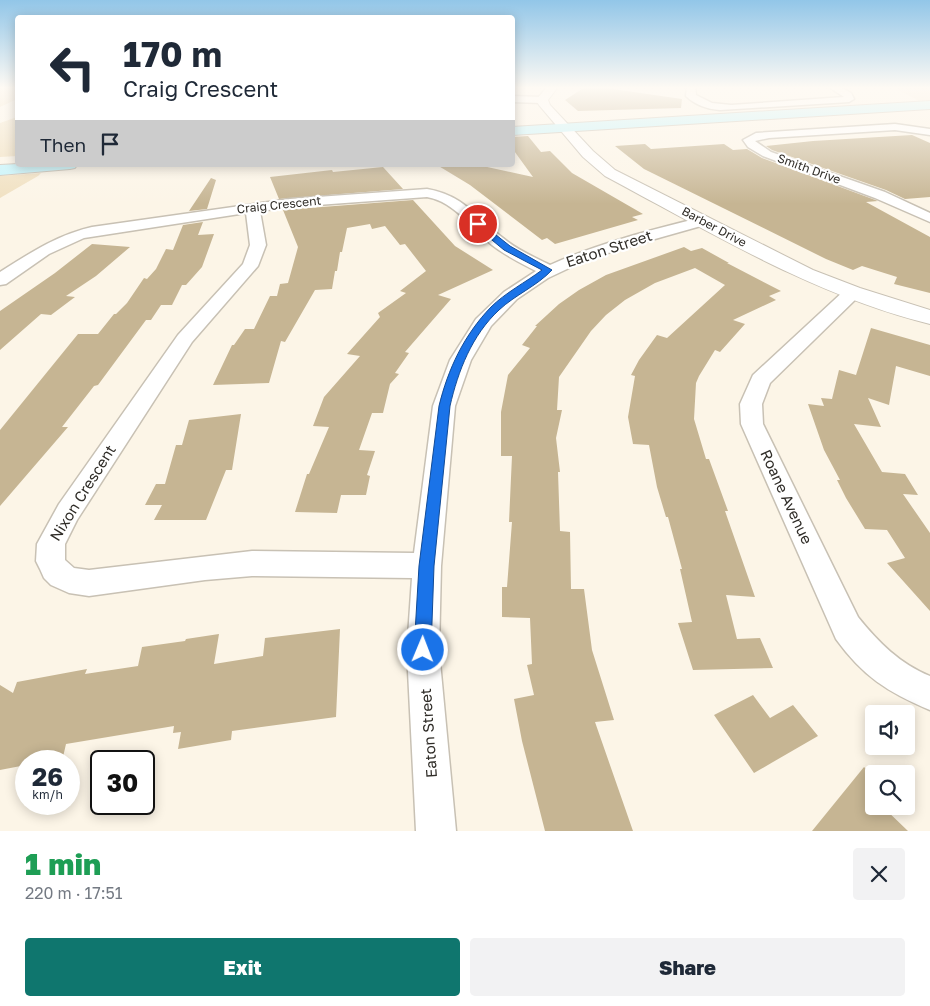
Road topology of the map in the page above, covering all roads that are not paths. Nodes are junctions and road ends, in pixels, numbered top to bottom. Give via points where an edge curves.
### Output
1 (563, 126) edge
2 (628, 126) edge
3 (652, 126) edge
4 (515, 130) edge
5 (567, 130) junction
6 (930, 132) edge
7 (515, 136) edge
8 (15, 162) edge
9 (0, 163) edge
10 (42, 167) edge
11 (0, 170) edge
12 (252, 208) junction
13 (930, 218) edge
14 (703, 221) junction
15 (548, 270) junction
16 (0, 280) edge
17 (852, 293) junction
18 (930, 316) edge
19 (427, 566) junction
20 (930, 693) edge
21 (436, 831) edge

1 - 5 street, Barber Drive
2 - 5 main road
3 - 5 main road
4 - 5 main road
5 - 7 main road
5 - 14 street, Barber Drive via 606,170
6 - 13 street, Smith Drive via 895,127 756,136 749,140 767,154 880,195
8 - 9 main road
10 - 11 main road
12 - 15 street, Craig Crescent via 306,201 436,194 450,199 502,245
12 - 16 street, Craig Crescent via 69,236
12 - 19 street, Nixon Crescent via 258,245 255,257 242,277 185,338 68,512 53,536 50,548 54,569 72,581 98,582 266,564
14 - 15 street, Eaton Street via 602,250
14 - 17 street, Barber Drive via 791,267
15 - 19 street, Eaton Street via 496,308 461,355 444,406
17 - 18 street, Barber Drive
17 - 20 street, Roane Avenue via 760,380 751,404 752,424 847,628 882,668 908,685
19 - 21 street, Eaton Street via 423,650

